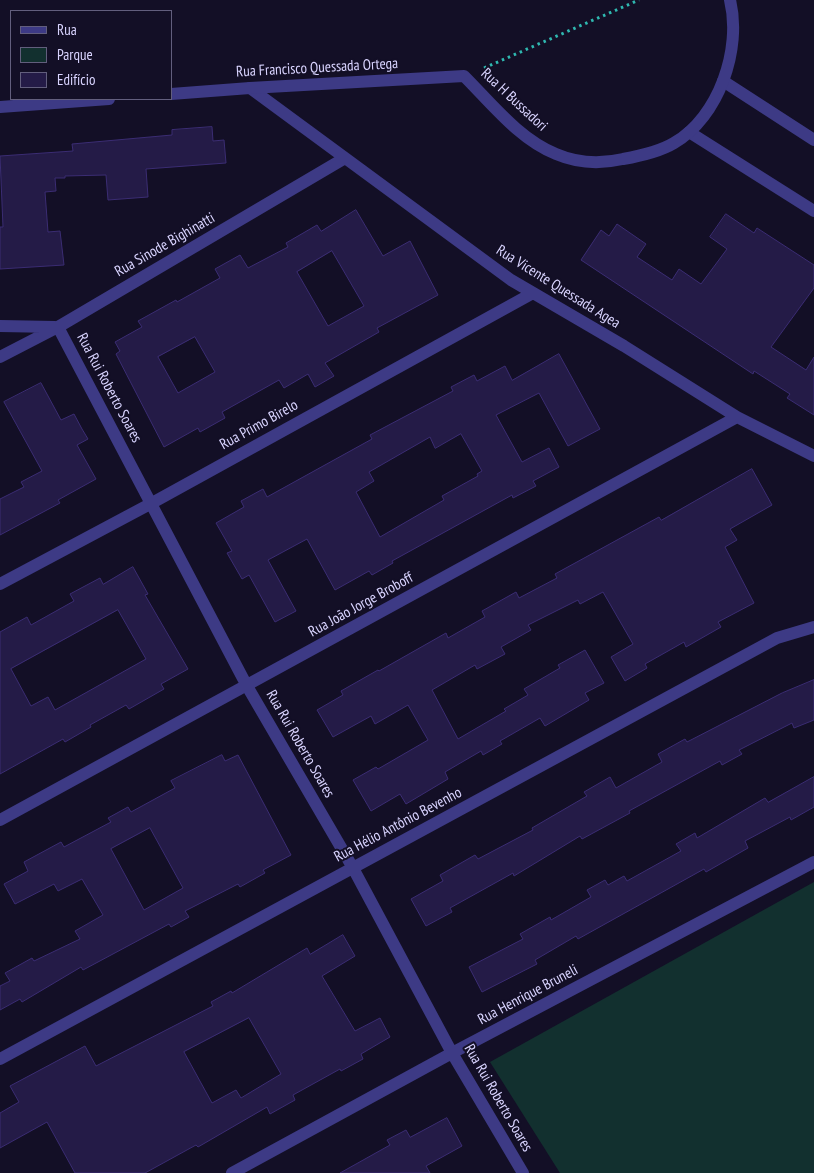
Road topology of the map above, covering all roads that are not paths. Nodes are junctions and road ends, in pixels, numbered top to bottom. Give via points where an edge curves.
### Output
1 (730, 0) edge
2 (464, 76) joint
3 (723, 81) junction
4 (250, 88) junction
5 (172, 94) edge
6 (95, 100) edge
7 (0, 107) edge
8 (689, 132) junction
9 (814, 140) edge
10 (346, 158) junction
11 (814, 211) edge
12 (533, 293) junction
13 (0, 326) edge
14 (58, 327) junction
15 (0, 357) edge
16 (737, 417) junction
17 (814, 456) edge
18 (152, 503) junction
19 (0, 584) edge
20 (814, 627) edge
21 (248, 686) junction
22 (0, 820) edge
23 (814, 862) edge
24 (353, 868) junction
25 (452, 1053) junction
26 (0, 1060) edge
27 (232, 1173) edge
28 (523, 1173) edge

1 - 3 street, Rua H Bussadori via 733,39
2 - 4 street, Rua Francisco Quessada Ortega
2 - 8 street, Rua H Bussadori via 534,144 576,160 615,161 636,157 674,143
3 - 8 street, Rua H Bussadori via 711,106
3 - 9 street
4 - 5 street, Rua Francisco Quessada Ortega
4 - 10 street, Rua Vicente Quessada Agea
6 - 7 street
8 - 11 street
10 - 12 street, Rua Vicente Quessada Agea
10 - 14 street, Rua Sinode Bighinatti
12 - 16 street, Rua Vicente Quessada Agea
12 - 18 street, Rua Primo Birelo
13 - 14 street
14 - 15 street, Rua Sinode Bighinatti
14 - 18 street, Rua Rui Roberto Soares
16 - 17 street, Rua Vicente Quessada Agea
16 - 21 street, Rua João Jorge Broboff
18 - 19 street, Rua Primo Birelo
18 - 21 street, Rua Rui Roberto Soares
20 - 24 street, Rua Hélio Antônio Bevenho via 777,638
21 - 22 street, Rua João Jorge Broboff
21 - 24 street, Rua Rui Roberto Soares
23 - 25 street, Rua Henrique Bruneli
24 - 25 street, Rua Rui Roberto Soares
24 - 26 street, Rua Hélio Antônio Bevenho
25 - 27 street, Rua Henrique Bruneli
25 - 28 street, Rua Rui Roberto Soares

